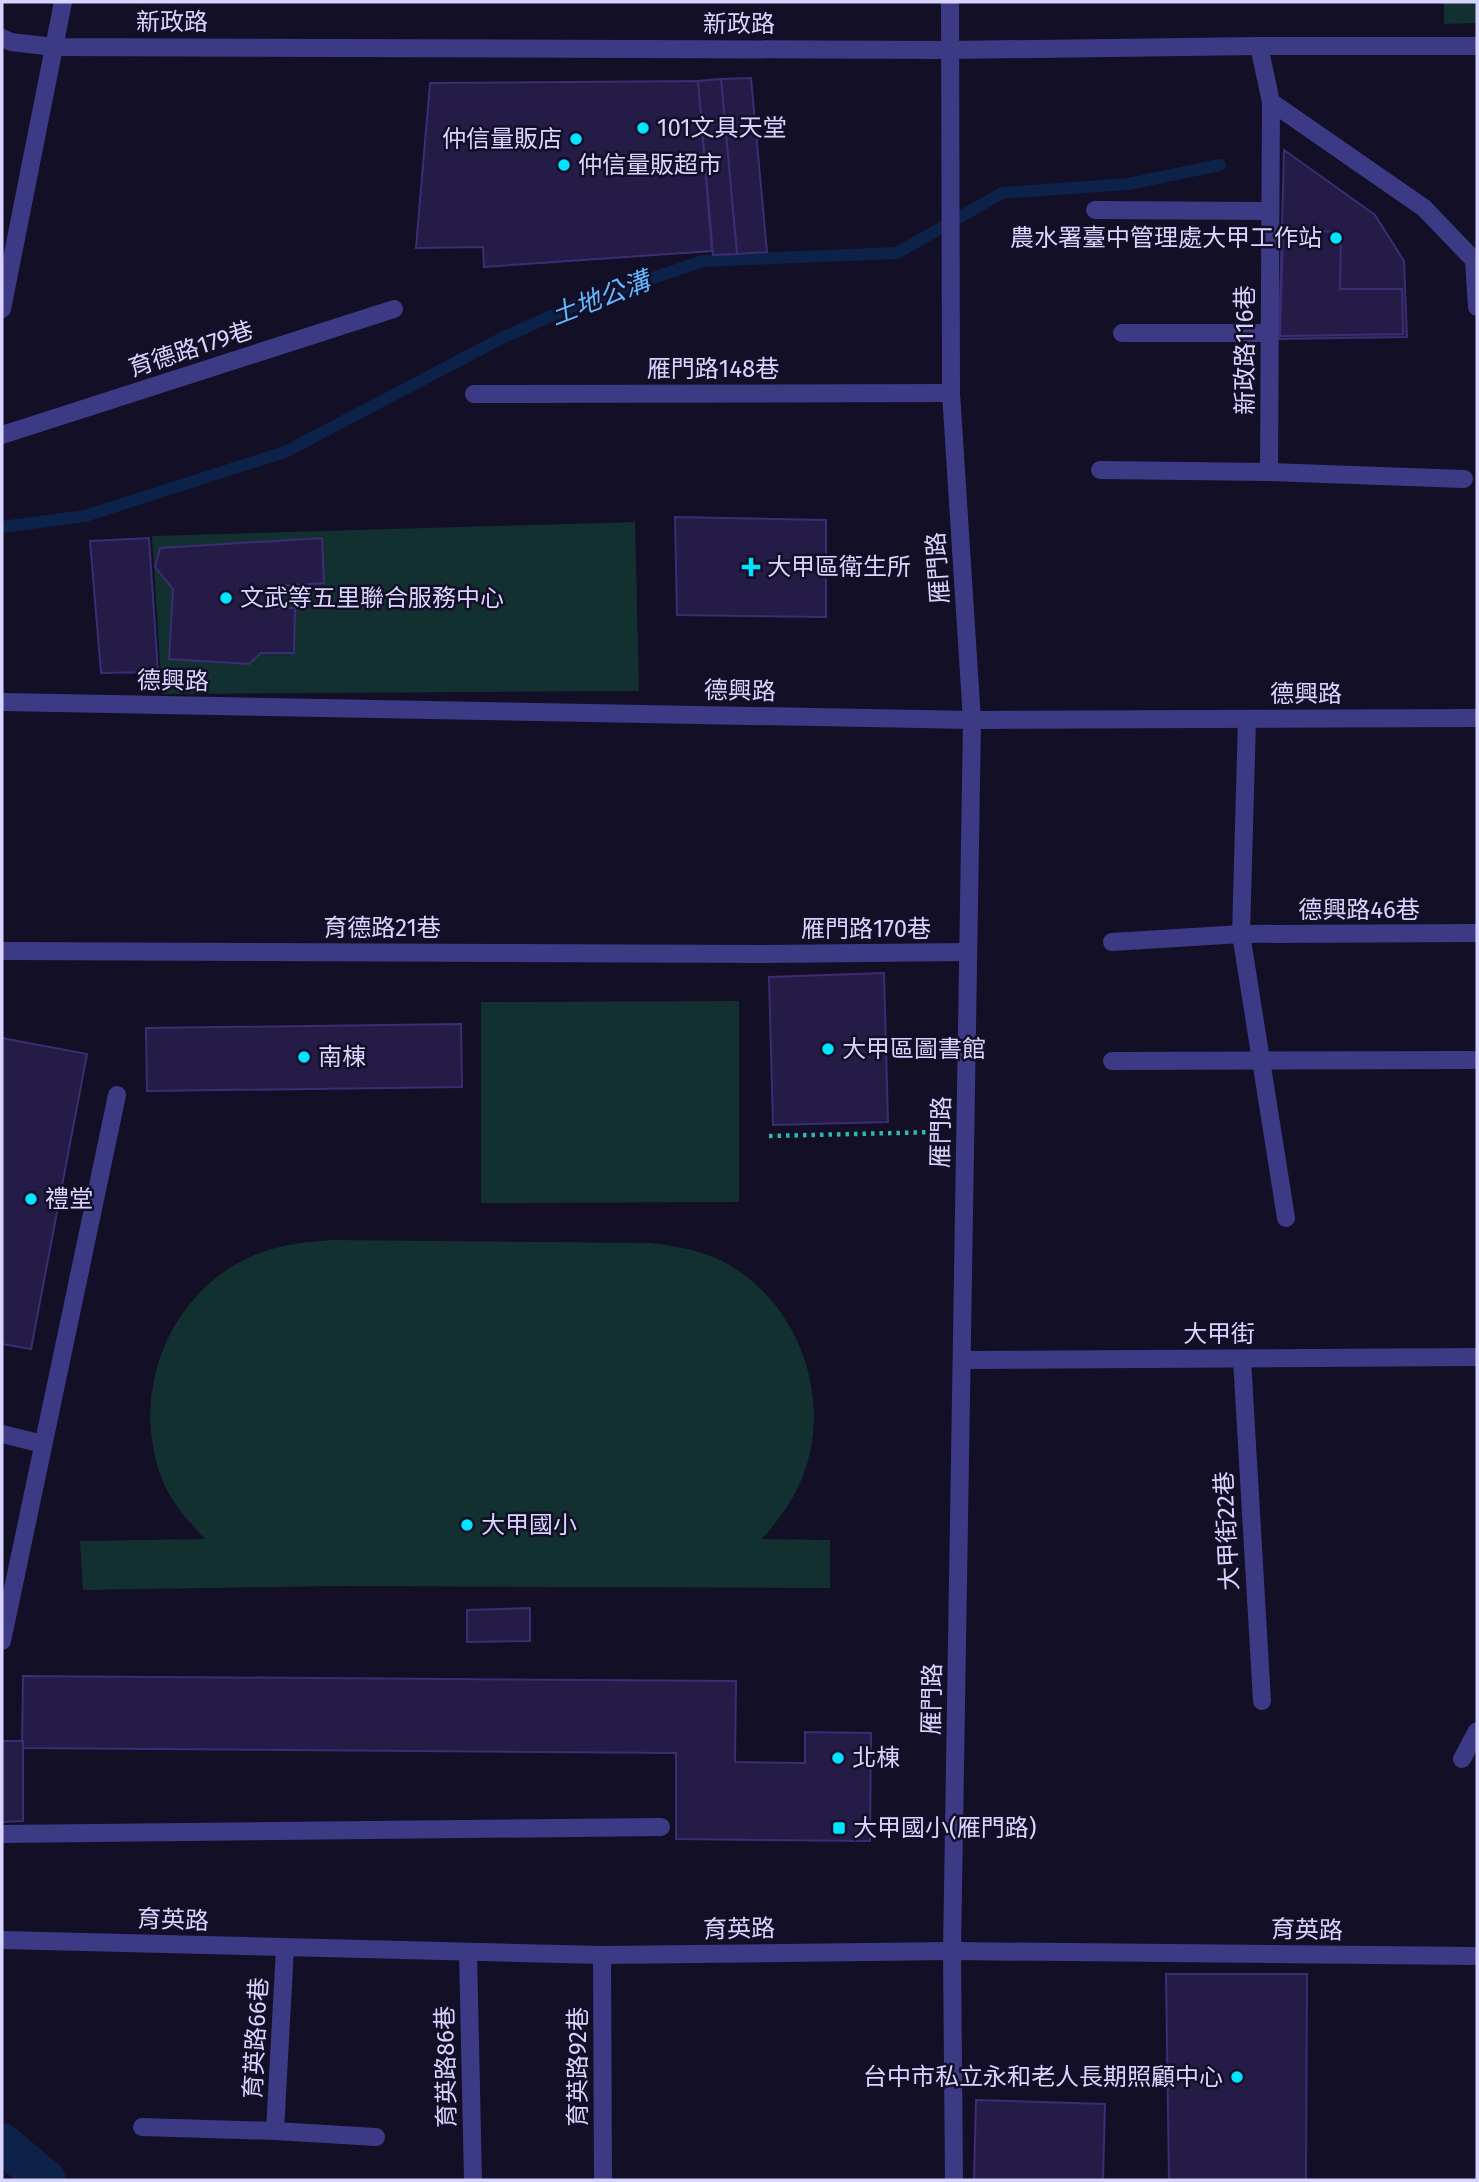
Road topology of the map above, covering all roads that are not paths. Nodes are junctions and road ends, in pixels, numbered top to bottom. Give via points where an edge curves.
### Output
1 (63, 2) edge
2 (950, 2) edge
3 (2, 38) edge
4 (1259, 46) junction
5 (1477, 46) edge
6 (54, 47) junction
7 (949, 50) junction
8 (1271, 102) junction
9 (1096, 210) dead end
10 (1269, 211) junction
11 (1477, 307) edge
12 (2, 309) edge
13 (394, 310) dead end
14 (1122, 333) dead end
15 (1269, 333) junction
16 (951, 393) junction
17 (474, 394) dead end
18 (2, 435) edge
19 (1100, 470) dead end
20 (1269, 471) junction
21 (1464, 479) dead end
22 (2, 702) edge
23 (1477, 718) edge
24 (1247, 719) junction
25 (972, 720) junction
26 (1477, 933) edge
27 (1241, 934) junction
28 (1112, 942) dead end
29 (2, 951) edge
30 (968, 952) junction
31 (763, 954) joint
32 (1477, 1060) edge
33 (1112, 1061) dead end
34 (1262, 1061) junction
35 (117, 1095) dead end
36 (1286, 1218) dead end
37 (1477, 1357) edge
38 (1242, 1359) junction
39 (962, 1360) junction
40 (2, 1434) edge
41 (43, 1444) junction
42 (2, 1641) edge
43 (1262, 1701) dead end
44 (1477, 1731) edge
45 (1462, 1759) dead end
46 (661, 1827) dead end
47 (2, 1834) edge
48 (2, 1940) edge
49 (285, 1948) junction
50 (952, 1951) junction
51 (468, 1952) junction
52 (602, 1955) junction
53 (1477, 1956) edge
54 (142, 2127) dead end
55 (275, 2131) junction
56 (376, 2137) dead end
57 (473, 2180) edge
58 (603, 2180) edge
59 (954, 2180) edge

1 - 6 street
2 - 7 street, 雁門路
3 - 6 street, 新政路
4 - 5 street, 新政路
4 - 7 street, 新政路
4 - 8 street, 新政路116巷
6 - 7 street, 新政路
6 - 12 street
7 - 16 street, 雁門路
8 - 10 street, 新政路116巷
8 - 11 street via 1424,208 1474,260
9 - 10 street
10 - 15 street, 新政路116巷
13 - 18 street, 育德路179巷
14 - 15 street
15 - 20 street, 新政路116巷
16 - 17 street, 雁門路148巷
16 - 25 street, 雁門路
19 - 20 street
20 - 21 street
22 - 25 street, 德興路
23 - 24 street, 德興路
24 - 25 street, 德興路
24 - 27 street
25 - 30 street, 雁門路
26 - 27 street, 德興路46巷
27 - 28 street, 德興路46巷
27 - 34 street
29 - 31 street, 育德路21巷
30 - 31 street, 雁門路170巷
30 - 39 street, 雁門路
32 - 34 street
33 - 34 street
34 - 36 street
35 - 41 street
37 - 38 street, 大甲街
38 - 39 street, 大甲街
38 - 43 street, 大甲街22巷
39 - 50 street, 雁門路
40 - 41 street
41 - 42 street
44 - 45 street
46 - 47 street
48 - 49 street, 育英路
49 - 51 street, 育英路
49 - 55 street, 育英路66巷
50 - 52 street, 育英路
50 - 53 street, 育英路
50 - 59 street, 雁門路
51 - 52 street, 育英路
51 - 57 street, 育英路86巷
52 - 58 street, 育英路92巷
54 - 55 street, 育英路66巷
55 - 56 street, 育英路66巷

